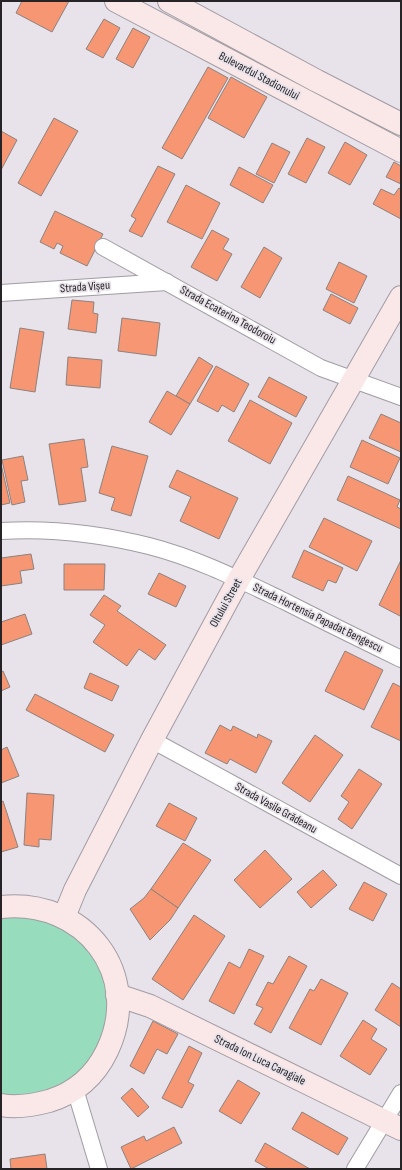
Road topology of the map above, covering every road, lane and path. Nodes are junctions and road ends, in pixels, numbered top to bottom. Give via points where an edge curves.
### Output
1 (116, 1) edge
2 (168, 1) edge
3 (401, 124) edge
4 (401, 151) edge
5 (103, 247) dead end
6 (168, 282) junction
7 (1, 293) edge
8 (401, 297) edge
9 (354, 380) junction
10 (401, 397) edge
11 (1, 531) edge
12 (239, 579) junction
13 (401, 659) edge
14 (152, 740) junction
15 (401, 876) edge
16 (1, 908) edge
17 (64, 917) junction
18 (117, 994) junction
19 (75, 1089) junction
20 (401, 1093) edge
21 (1, 1105) edge
22 (392, 1125) edge
23 (100, 1169) edge
24 (355, 1169) edge

1 - 4 main road, Bulevardul Stadionului
2 - 3 main road, Bulevardul Stadionului
5 - 6 street, Strada Ecaterina Teodoroiu
6 - 7 street, Strada Vișeu
6 - 9 street, Strada Ecaterina Teodoroiu via 321,368
8 - 9 main road, Oltului Street
9 - 10 street, Strada Ecaterina Teodoroiu
9 - 12 main road, Oltului Street
11 - 12 street, Strada Hortensia Papadat Bengescu via 64,532 149,546
12 - 13 street, Strada Hortensia Papadat Bengescu
12 - 14 main road, Oltului Street
14 - 15 street, Strada Vasile Grădeanu
14 - 17 main road, Oltului Street via 75,890
16 - 17 main road via 42,908
17 - 18 main road via 95,941 107,958
18 - 19 main road via 118,1015 113,1039 91,1076
18 - 22 main road, Strada Ion Luca Caragiale via 150,1006
19 - 21 main road via 59,1098 34,1105
19 - 23 street
20 - 22 street
22 - 24 street

